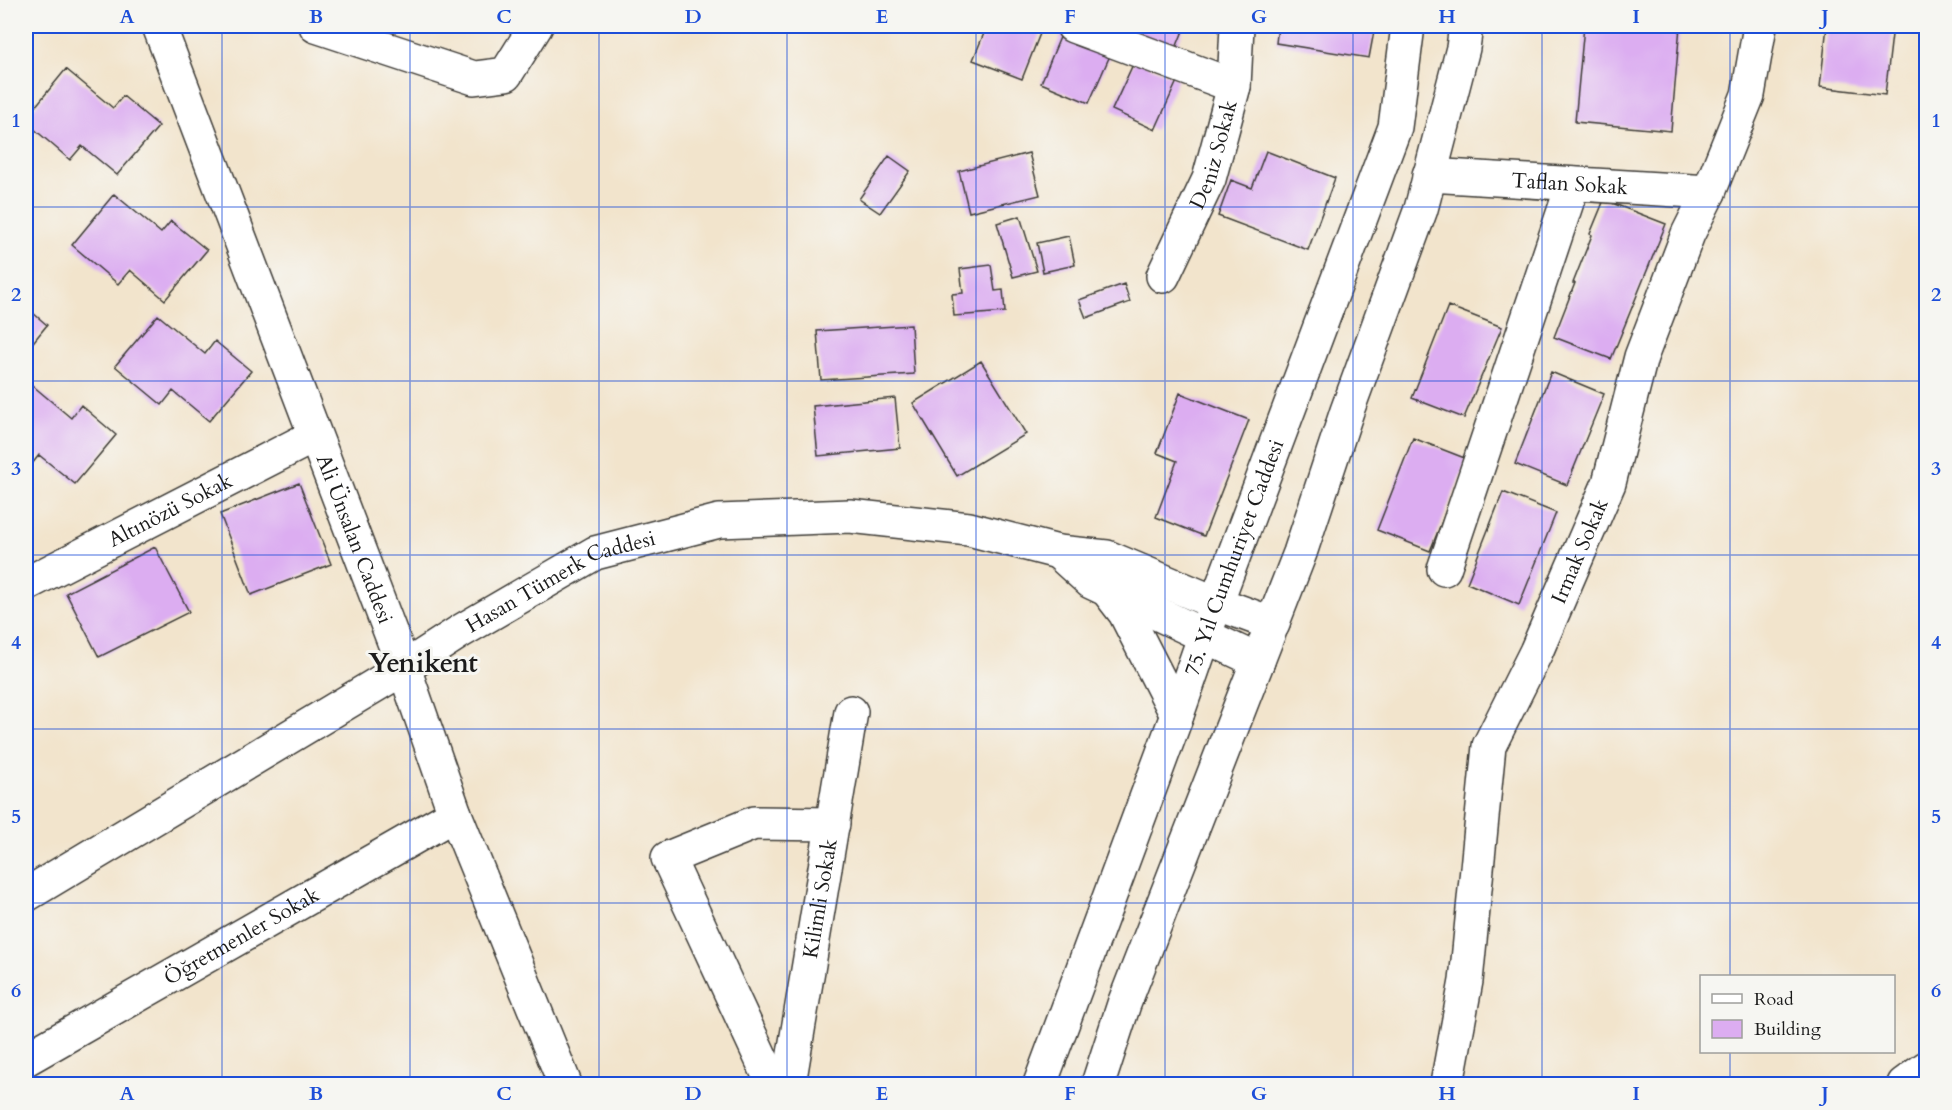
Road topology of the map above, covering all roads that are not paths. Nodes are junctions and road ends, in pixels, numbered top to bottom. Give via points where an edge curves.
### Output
1 (159, 26) edge
2 (316, 26) edge
3 (536, 26) edge
4 (1073, 26) edge
5 (1237, 26) edge
6 (1408, 26) edge
7 (1466, 26) edge
8 (1760, 26) edge
9 (1234, 86) junction
10 (1429, 175) junction
11 (1573, 184) junction
12 (1709, 192) junction
13 (1163, 276) dead end
14 (314, 436) junction
15 (1058, 552) junction
16 (1444, 569) dead end
17 (26, 584) edge
18 (1107, 590) junction
19 (1216, 603) junction
20 (1273, 624) junction
21 (1204, 636) junction
22 (1258, 661) junction
23 (404, 668) junction
24 (851, 712) dead end
25 (1177, 715) junction
26 (455, 814) junction
27 (833, 824) junction
28 (26, 895) edge
29 (26, 1059) edge
30 (1926, 1068) edge
31 (565, 1084) edge
32 (773, 1084) edge
33 (789, 1084) edge
34 (1040, 1084) edge
35 (1098, 1084) edge
36 (1447, 1084) edge
37 (1904, 1084) edge

1 - 14 main road, Ali Ünsalan Caddesi
2 - 3 main road via 474,78 506,74
4 - 9 main road
5 - 9 main road, Deniz Sokak
6 - 19 main road, 75. Yıl Cumhuriyet Caddesi via 1395,127
7 - 10 main road
8 - 12 main road, Irmak Sokak via 1748,95
9 - 13 main road, Deniz Sokak via 1209,179
10 - 11 main road, Taflan Sokak
10 - 20 main road via 1421,209
11 - 12 main road, Taflan Sokak
11 - 16 main road
12 - 36 main road, Irmak Sokak via 1688,234 1641,357 1609,483 1536,652 1489,746 1466,981
14 - 17 main road, Altınözü Sokak
14 - 23 main road, Ali Ünsalan Caddesi
15 - 18 main road via 1091,582
15 - 19 main road, Hasan Tümerk Caddesi via 1107,557
15 - 23 main road, Hasan Tümerk Caddesi via 969,529 850,516 719,520 595,553
18 - 21 main road
18 - 25 main road via 1125,613
19 - 20 main road, Hasan Tümerk Caddesi
19 - 21 main road, 75. Yıl Cumhuriyet Caddesi
20 - 22 main road
21 - 22 main road
21 - 25 main road, 75. Yıl Cumhuriyet Caddesi
22 - 35 main road via 1124,1004
23 - 26 main road, Ali Ünsalan Caddesi
23 - 28 main road, Hasan Tümerk Caddesi
24 - 27 main road, Kilimli Sokak
25 - 34 main road, 75. Yıl Cumhuriyet Caddesi
26 - 29 main road, Öğretmenler Sokak
26 - 31 main road, Ali Ünsalan Caddesi
27 - 32 main road via 754,823 668,858
27 - 33 main road, Kilimli Sokak
30 - 37 main road

